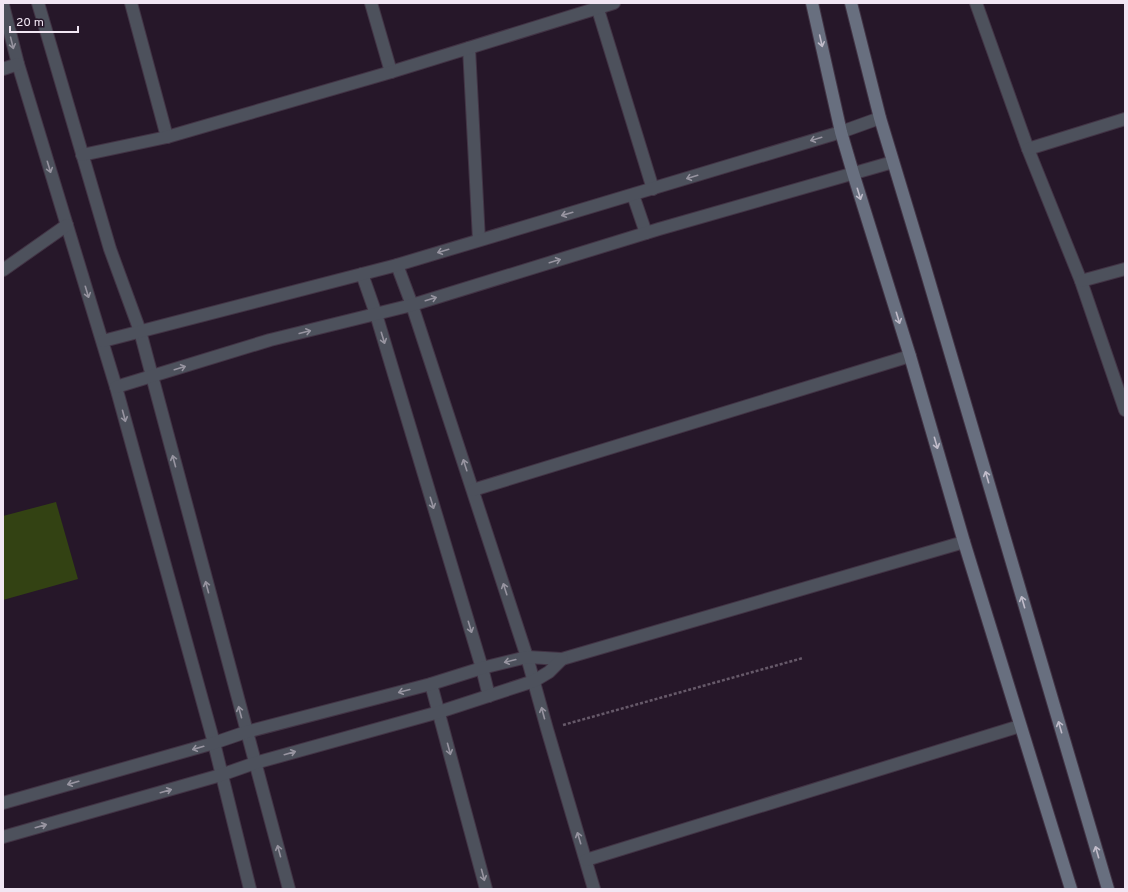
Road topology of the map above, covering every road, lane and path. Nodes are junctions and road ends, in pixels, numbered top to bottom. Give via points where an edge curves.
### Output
1 (38, 3) edge
2 (131, 3) edge
3 (371, 3) edge
4 (614, 3) edge
5 (812, 3) edge
6 (851, 3) edge
7 (976, 3) edge
8 (3, 5) edge
9 (596, 6) edge
10 (469, 48) junction
11 (18, 64) junction
12 (3, 69) edge
13 (391, 72) junction
14 (880, 118) junction
15 (1125, 119) edge
16 (841, 132) junction
17 (167, 137) junction
18 (1028, 148) junction
19 (82, 154) junction
20 (893, 162) junction
21 (853, 173) junction
22 (653, 189) junction
23 (633, 195) junction
24 (66, 225) junction
25 (646, 233) junction
26 (479, 240) junction
27 (397, 265) junction
28 (1125, 269) edge
29 (3, 270) edge
30 (362, 274) junction
31 (1080, 281) junction
32 (412, 304) junction
33 (376, 314) junction
34 (140, 331) junction
35 (103, 341) junction
36 (910, 356) junction
37 (152, 376) junction
38 (116, 387) junction
39 (1125, 410) edge
40 (473, 490) junction
41 (964, 542) junction
42 (527, 657) junction
43 (803, 658) dead end
44 (562, 659) junction
45 (482, 668) junction
46 (534, 681) junction
47 (431, 684) junction
48 (489, 696) junction
49 (439, 712) junction
50 (1020, 726) junction
51 (547, 729) junction
52 (246, 732) junction
53 (214, 743) junction
54 (255, 763) junction
55 (221, 775) junction
56 (3, 803) edge
57 (3, 837) edge
58 (586, 860) junction
59 (250, 889) edge
60 (288, 889) edge
61 (486, 889) edge
62 (594, 889) edge
63 (1071, 889) edge
64 (1108, 889) edge

1 - 19 street
2 - 17 street
3 - 13 street
4 - 9 street
5 -> 16 main road
6 - 14 main road
7 - 18 street
8 -> 11 street
9 - 10 street
9 - 22 street
10 - 13 street
10 - 26 street
11 - 12 street
11 -> 24 street
13 - 17 street
14 - 16 street
14 - 20 main road
15 - 18 street
16 - 21 main road
16 -> 22 street
17 - 19 street
18 - 31 street
19 - 34 street via 110,249
20 - 21 street
64 -> 20 main road
21 - 25 street
21 -> 36 main road
22 - 23 street
23 - 25 street
23 -> 26 street
24 - 29 street
24 -> 35 street
32 -> 25 street
26 -> 27 street
27 - 30 street
27 - 32 street
28 - 31 street
30 - 33 street
30 - 34 street
31 - 39 street
32 - 33 street
40 -> 32 street
37 -> 33 street via 270,340
33 -> 45 street
34 - 35 street
34 - 37 street
35 - 38 street
36 - 40 street
36 -> 41 main road
37 - 38 street
52 -> 37 street
38 -> 53 street
42 -> 40 street
41 - 44 street
41 - 50 main road
42 - 44 street
42 -> 45 street
42 - 46 street
43 - 51 path
44 - 46 street via 549,672
45 - 47 street
45 - 48 street
46 - 48 street
51 -> 46 street
47 - 49 street
47 -> 52 street
48 - 49 street
54 -> 49 street
49 -> 61 street
50 - 58 street
50 - 63 main road
58 -> 51 street
52 - 53 street
52 - 54 street
53 - 55 street
53 -> 56 street
54 - 55 street
60 -> 54 street
57 -> 55 street
55 - 59 street
58 - 62 street

